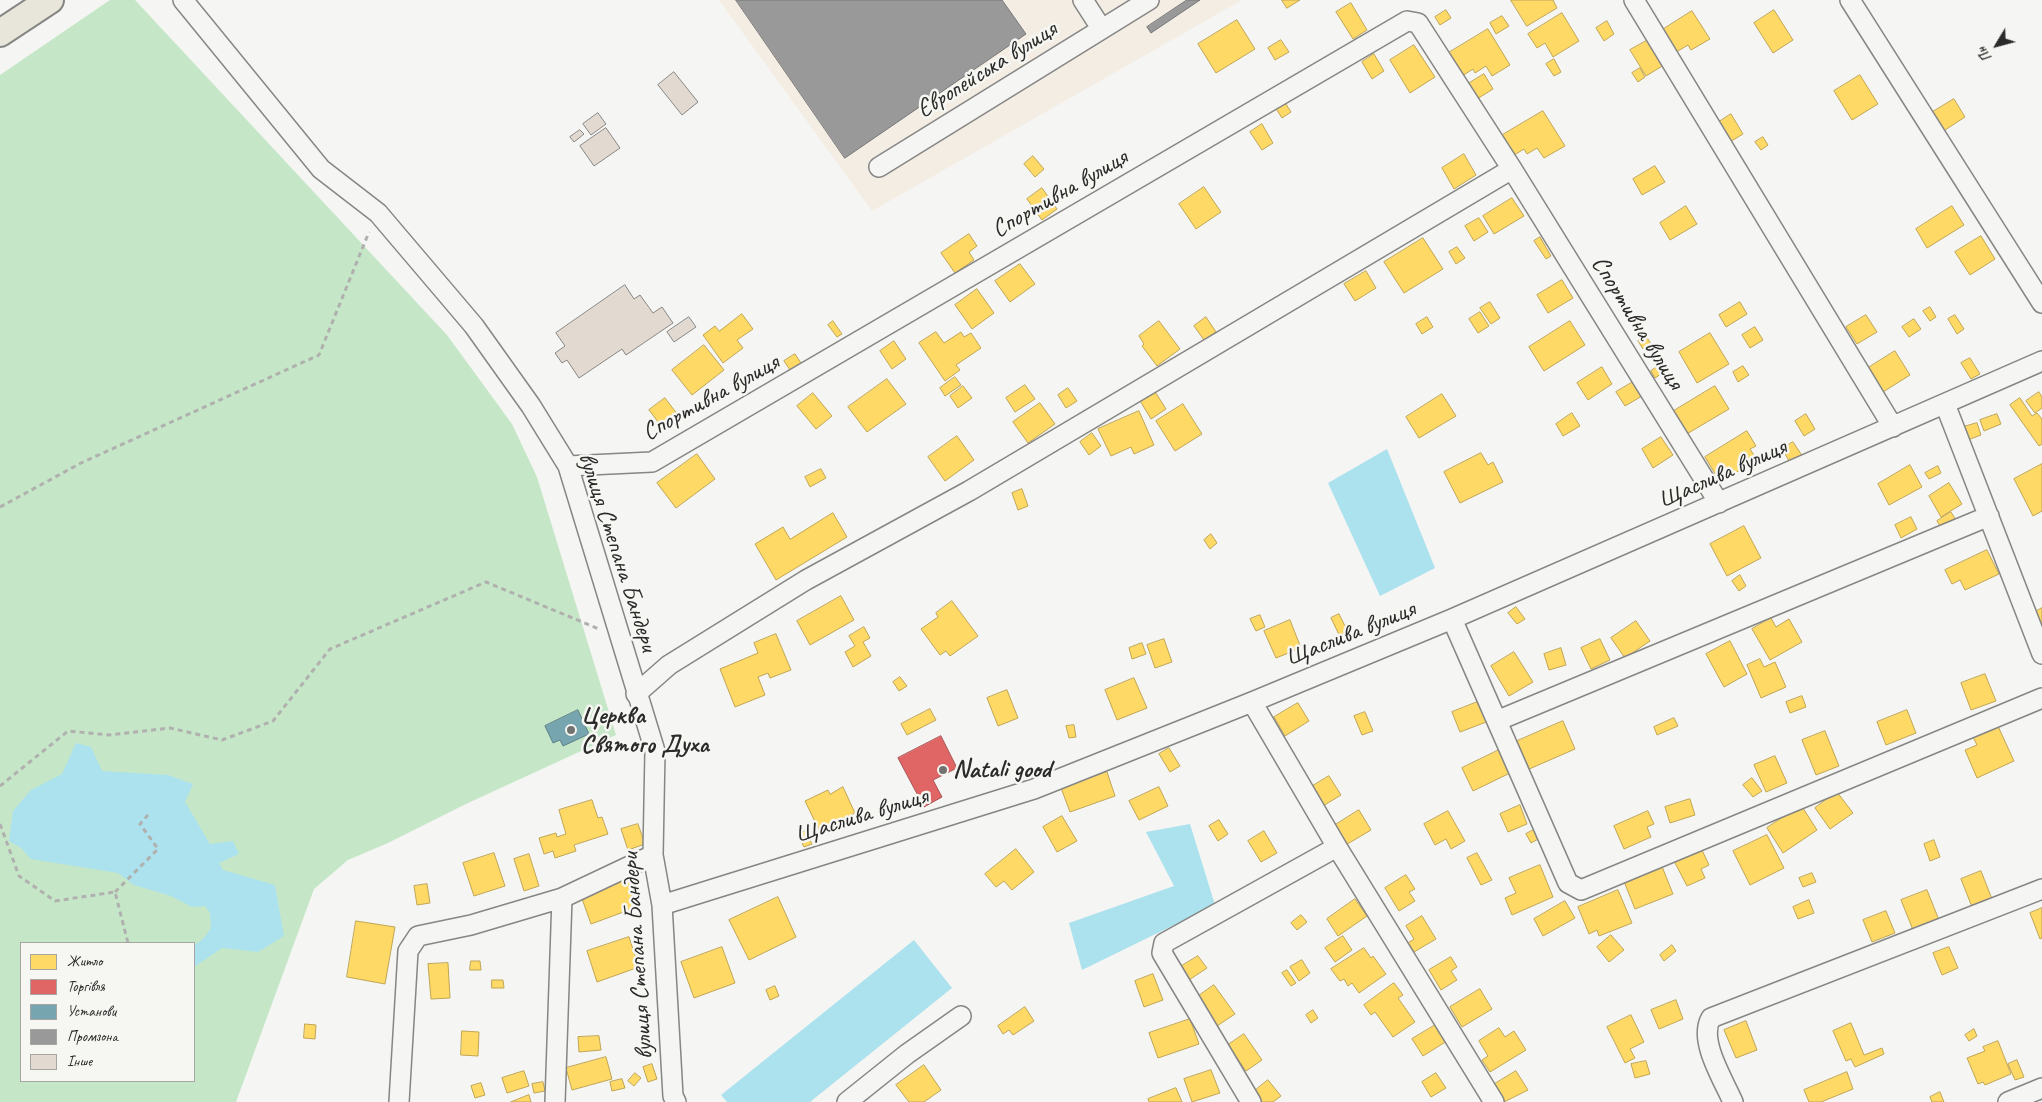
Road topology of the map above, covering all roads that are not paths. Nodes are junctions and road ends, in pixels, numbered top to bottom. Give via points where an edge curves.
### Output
1 (50, 0) edge
2 (182, 0) edge
3 (1082, 0) edge
4 (1149, 0) edge
5 (1634, 0) edge
6 (1850, 0) edge
7 (1101, 28) junction
8 (0, 33) edge
9 (879, 167) dead end
10 (1512, 169) junction
11 (2042, 302) edge
12 (2042, 362) edge
13 (1945, 404) junction
14 (1894, 426) junction
15 (568, 466) junction
16 (1719, 503) junction
17 (1989, 516) junction
18 (1452, 620) junction
19 (2042, 654) edge
20 (636, 694) junction
21 (2042, 698) edge
22 (1252, 702) junction
23 (1499, 720) junction
24 (1337, 847) junction
25 (653, 855) junction
26 (2042, 889) edge
27 (562, 898) junction
28 (662, 905) junction
29 (962, 1016) dead end
30 (2042, 1088) edge
31 (398, 1102) edge
32 (556, 1102) edge
33 (676, 1102) edge
34 (847, 1102) edge
35 (1251, 1102) edge
36 (1494, 1102) edge
37 (1733, 1102) edge
38 (2008, 1102) edge

1 - 8 highway
2 - 15 street, вулиця Степана Бандери via 321,170 378,213 474,326 532,406
3 - 7 street
4 - 7 street, Європейська вулиця
5 - 14 street
6 - 11 street
7 - 9 street, Європейська вулиця
10 - 15 street, Спортивна вулиця via 1418,22 1407,20 652,462
10 - 16 street, Спортивна вулиця
10 - 20 street via 969,490 806,580 669,665
12 - 13 street, Щаслива вулиця
13 - 14 street, Щаслива вулиця
13 - 17 street
14 - 16 street, Щаслива вулиця
15 - 20 street, вулиця Степана Бандери
16 - 18 street, Щаслива вулиця
17 - 19 street
17 - 23 street
18 - 22 street, Щаслива вулиця
18 - 23 street
20 - 25 street, вулиця Степана Бандери via 655,751
21 - 23 street via 1582,890 1568,882
22 - 24 street
22 - 28 street, Щаслива вулиця via 1034,789
24 - 35 street via 1164,943 1162,953
24 - 36 street
25 - 27 street
25 - 28 street, вулиця Степана Бандери
26 - 37 street via 1711,1018 1706,1027 1706,1039
27 - 31 street via 418,936 408,950
27 - 32 street
28 - 33 street, вулиця Степана Бандери via 673,1096
29 - 34 street via 907,1054
30 - 38 street

